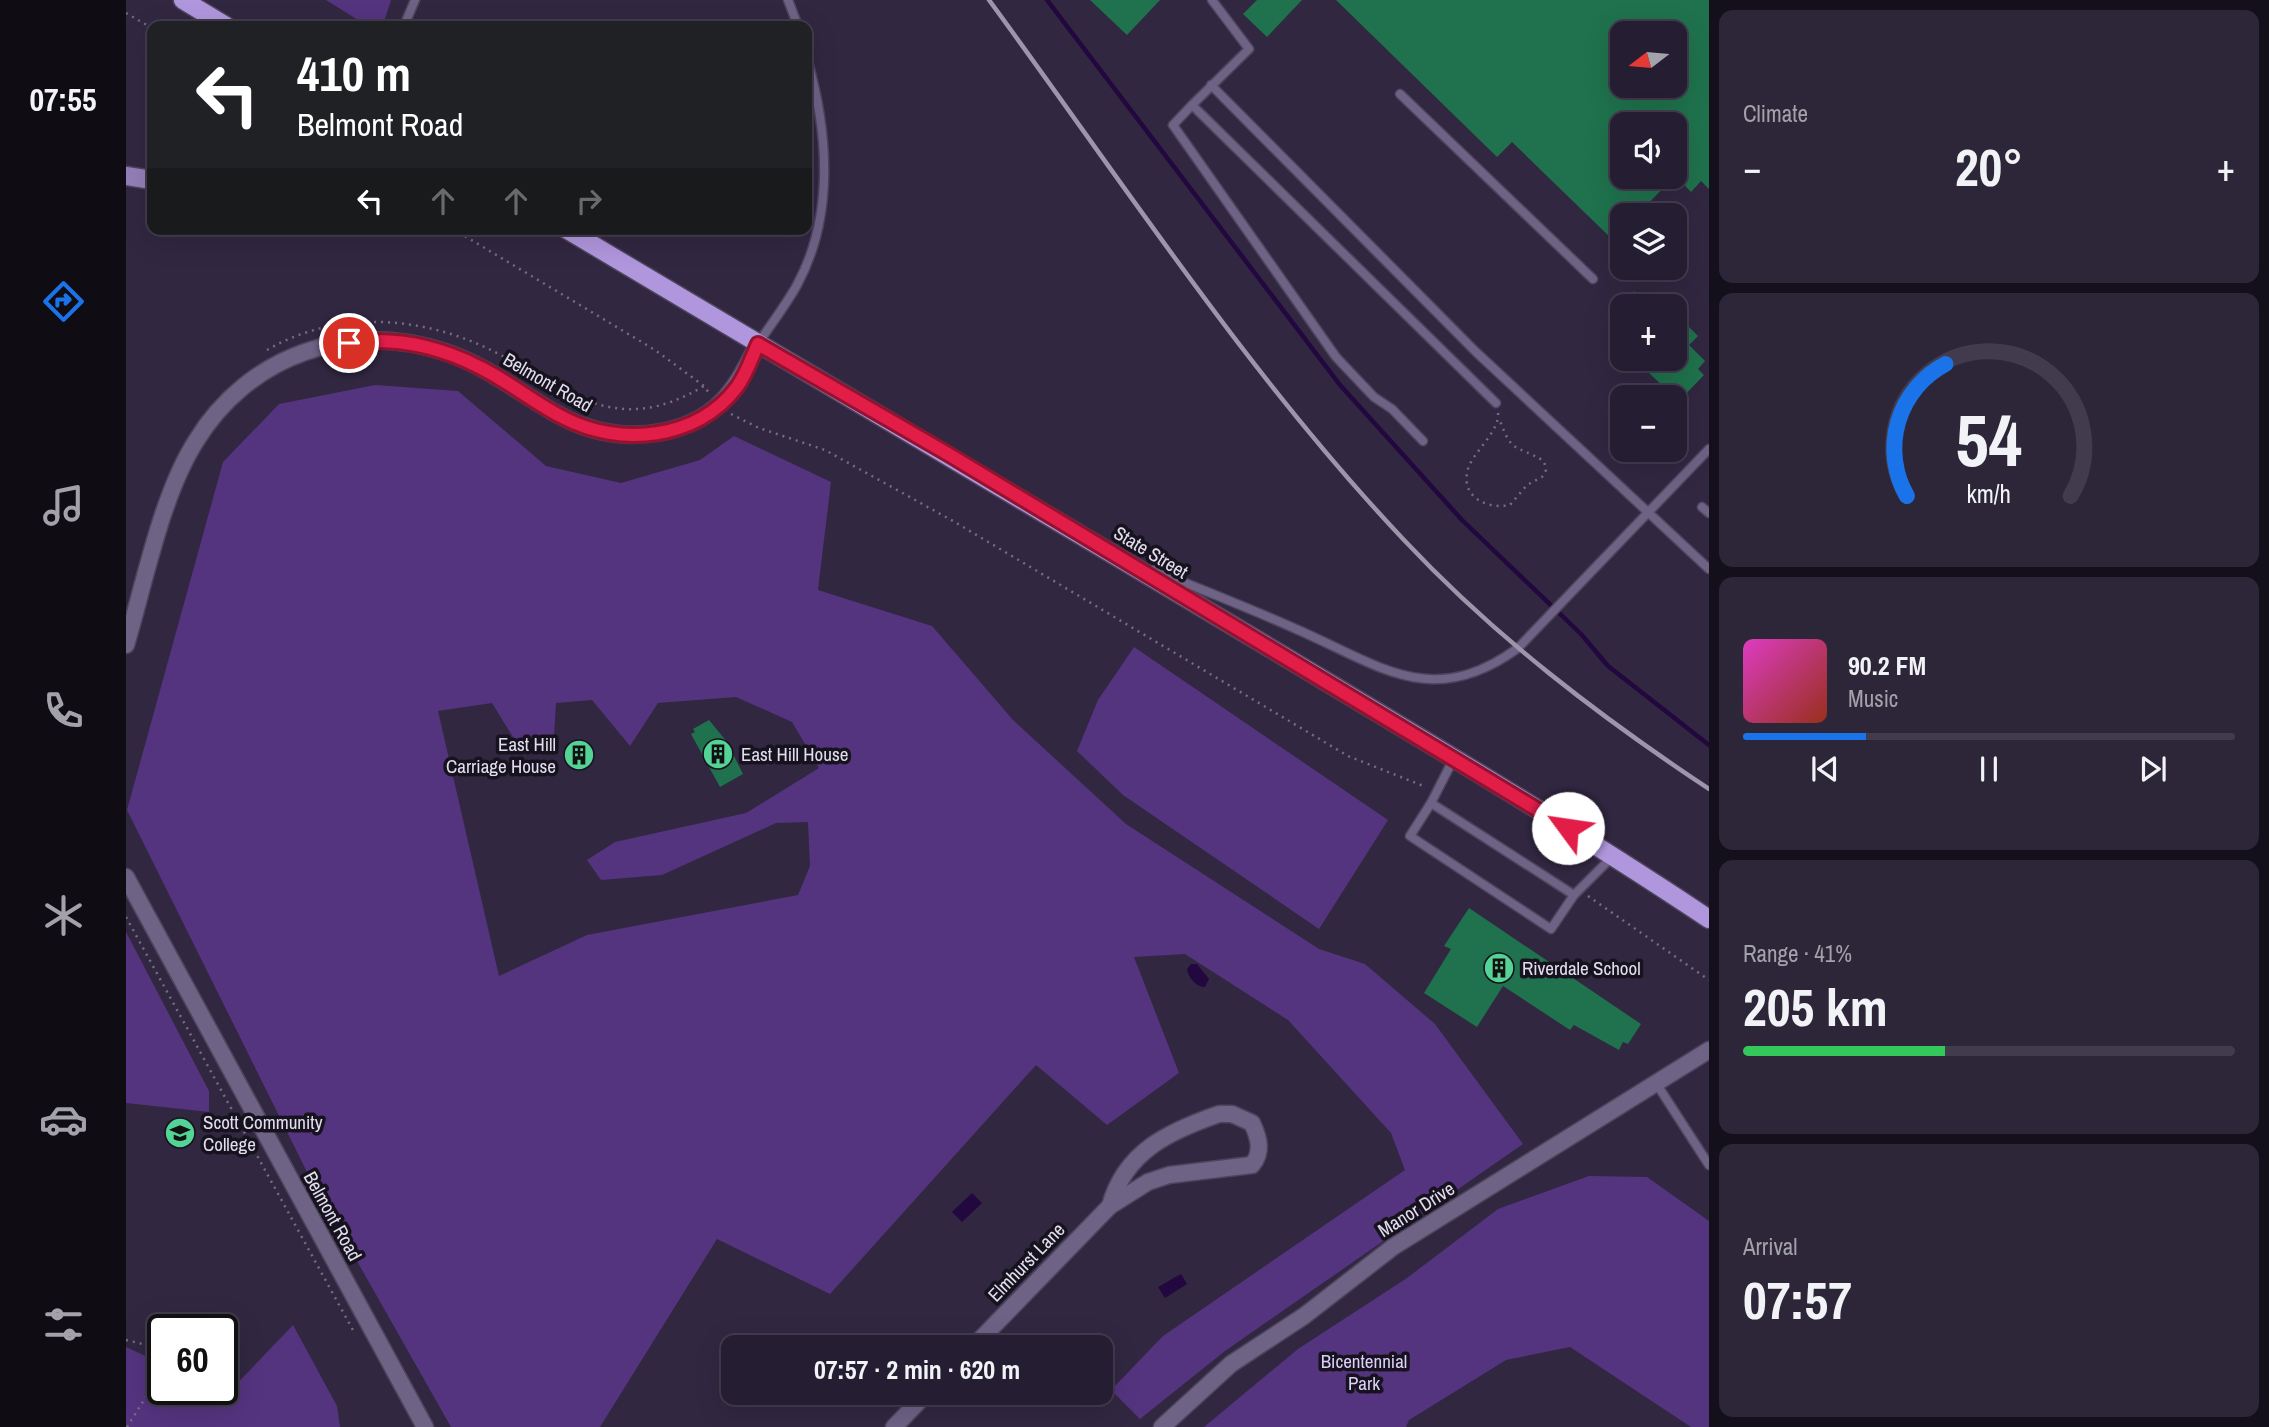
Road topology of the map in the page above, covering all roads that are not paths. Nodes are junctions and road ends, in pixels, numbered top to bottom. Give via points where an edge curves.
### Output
1 (183, 0) edge
2 (415, 0) edge
3 (788, 0) edge
4 (1212, 0) edge
5 (218, 21) edge
6 (406, 21) edge
7 (796, 21) edge
8 (812, 76) edge
9 (1211, 85) junction
10 (1400, 94) dead end
11 (1192, 105) junction
12 (126, 176) edge
13 (147, 179) edge
14 (576, 235) edge
15 (1593, 279) dead end
16 (758, 344) junction
17 (1496, 403) road end
18 (1423, 441) dead end
19 (1709, 449) edge
20 (1649, 512) junction
21 (1111, 552) junction
22 (1709, 569) edge
23 (126, 645) edge
24 (1454, 758) junction
25 (1431, 803) junction
26 (1614, 855) junction
27 (126, 877) edge
28 (1576, 892) junction
29 (1709, 919) edge
30 (1709, 1050) edge
31 (1656, 1083) junction
32 (1709, 1165) edge
33 (1110, 1206) junction
34 (985, 1335) edge
35 (916, 1405) edge
36 (425, 1427) edge
37 (894, 1427) edge
38 (1162, 1427) edge

1 - 5 main road
2 - 6 lane
3 - 7 lane
4 - 9 lane via 1249,49
8 - 16 lane via 821,107 825,190 798,284
9 - 11 lane
9 - 20 lane via 1470,345
10 - 15 lane
11 - 17 lane
11 - 18 lane via 1173,125 1336,357
12 - 13 street
14 - 16 main road, State Street
16 - 21 main road, State Street
16 - 23 street, Belmont Road via 737,386 709,414 674,429 634,437 598,433 563,418 478,366 403,341 374,339 323,346 280,361 235,393 195,442 175,482
19 - 20 lane
20 - 21 lane via 1518,648 1491,668 1464,677 1406,677
20 - 22 lane
21 - 24 main road, State Street
24 - 25 lane
24 - 26 main road, State Street
25 - 28 lane
25 - 28 lane via 1410,836 1551,929
26 - 28 lane
26 - 29 main road, State Street
27 - 36 street, Belmont Road
30 - 31 street, Manor Drive
31 - 32 lane
31 - 38 street, Manor Drive via 1393,1247 1304,1316 1231,1364
33 - 33 street, Elmhurst Lane via 1148,1182 1169,1175 1252,1165 1259,1157 1252,1123 1219,1114 1159,1139 1140,1153
33 - 34 street, Elmhurst Lane
35 - 37 street

